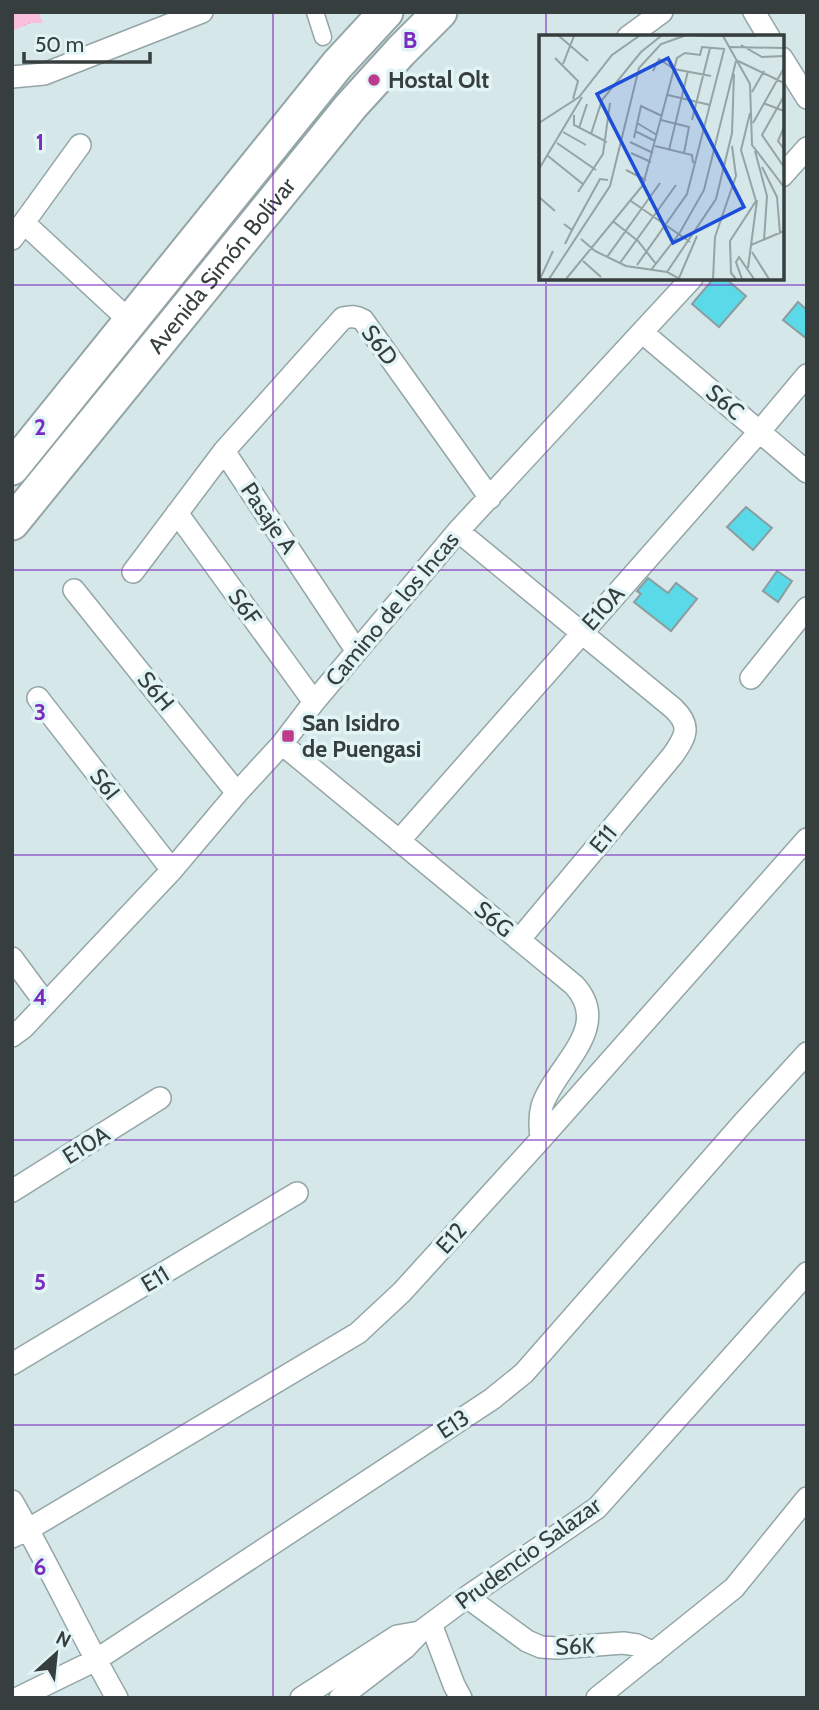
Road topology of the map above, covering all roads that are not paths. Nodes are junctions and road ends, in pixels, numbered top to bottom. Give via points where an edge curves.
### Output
1 (202, 12) edge
2 (315, 12) edge
3 (386, 12) edge
4 (440, 12) edge
5 (662, 12) edge
6 (754, 12) edge
7 (631, 35) edge
8 (768, 35) edge
9 (323, 37) dead end
10 (784, 61) edge
11 (12, 77) edge
12 (807, 98) edge
13 (80, 145) dead end
14 (807, 148) edge
15 (784, 174) edge
16 (18, 231) edge
17 (690, 280) edge
18 (131, 322) junction
19 (643, 333) junction
20 (807, 375) edge
21 (760, 431) junction
22 (224, 451) junction
23 (12, 468) edge
24 (807, 472) edge
25 (490, 498) junction
26 (177, 513) junction
27 (12, 523) edge
28 (458, 531) junction
29 (133, 572) dead end
30 (74, 590) dead end
31 (807, 608) edge
32 (581, 633) junction
33 (356, 650) junction
34 (751, 678) dead end
35 (38, 698) dead end
36 (314, 702) junction
37 (282, 744) junction
38 (237, 793) junction
39 (807, 839) edge
40 (399, 841) junction
41 (172, 870) junction
42 (519, 940) junction
43 (12, 958) edge
44 (46, 1004) junction
45 (12, 1036) edge
46 (807, 1053) edge
47 (160, 1098) dead end
48 (541, 1139) junction
49 (12, 1191) edge
50 (297, 1193) dead end
51 (807, 1273) edge
52 (12, 1364) edge
53 (807, 1498) edge
54 (12, 1501) edge
55 (20, 1533) edge
56 (467, 1597) junction
57 (425, 1628) junction
58 (654, 1653) junction
59 (96, 1660) junction
60 (18, 1698) edge
61 (117, 1698) edge
62 (301, 1698) edge
63 (340, 1698) edge
64 (461, 1698) edge
65 (597, 1698) edge

1 - 11 street via 44,74
2 - 9 street
3 - 18 highway, Avenida Simón Bolívar via 337,65
4 - 27 highway, Avenida Simón Bolívar via 351,106
5 - 7 street
6 - 8 street
10 - 12 street
13 - 16 street
14 - 15 street
16 - 18 street
17 - 19 street, Camino de los Incas
18 - 23 highway, Avenida Simón Bolívar
19 - 21 street, S6C
19 - 25 street, Camino de los Incas
20 - 21 street, E10A
21 - 24 street, S6C
21 - 32 street, E10A
22 - 25 street, S6D via 343,318 357,317
22 - 26 street, Pasaje A
22 - 33 street, Pasaje A
25 - 28 street, Camino de los Incas
26 - 29 street, Pasaje A
26 - 36 street, S6F
28 - 32 street
28 - 33 street, Camino de los Incas
30 - 38 street, S6H
31 - 34 street
32 - 40 street, E10A
32 - 42 street, E11 via 681,716 686,730 673,755
33 - 36 street, Camino de los Incas
35 - 41 street, S6I
36 - 37 street, Camino de los Incas
37 - 38 street, Camino de los Incas
37 - 40 street, S6G
38 - 41 street, Camino de los Incas
39 - 48 street, E12
40 - 42 street, S6G
41 - 44 street, Camino de los Incas
42 - 48 street, S6G via 583,994 588,1010 584,1035 545,1098
43 - 44 street
44 - 45 street, Camino de los Incas
46 - 59 street, E13 via 524,1373 492,1399
47 - 49 street, E10A
48 - 55 street, E12 via 402,1292 358,1333
50 - 52 street, E11
51 - 56 street, Prudencio Salazar via 597,1508
53 - 58 street via 734,1588
54 - 55 street
55 - 59 street
56 - 57 street, Prudencio Salazar
56 - 58 street, S6K via 541,1647 623,1643
57 - 62 street, Prudencio Salazar via 397,1636
57 - 63 street
57 - 64 street
58 - 65 street
59 - 60 street, E13
59 - 61 street

